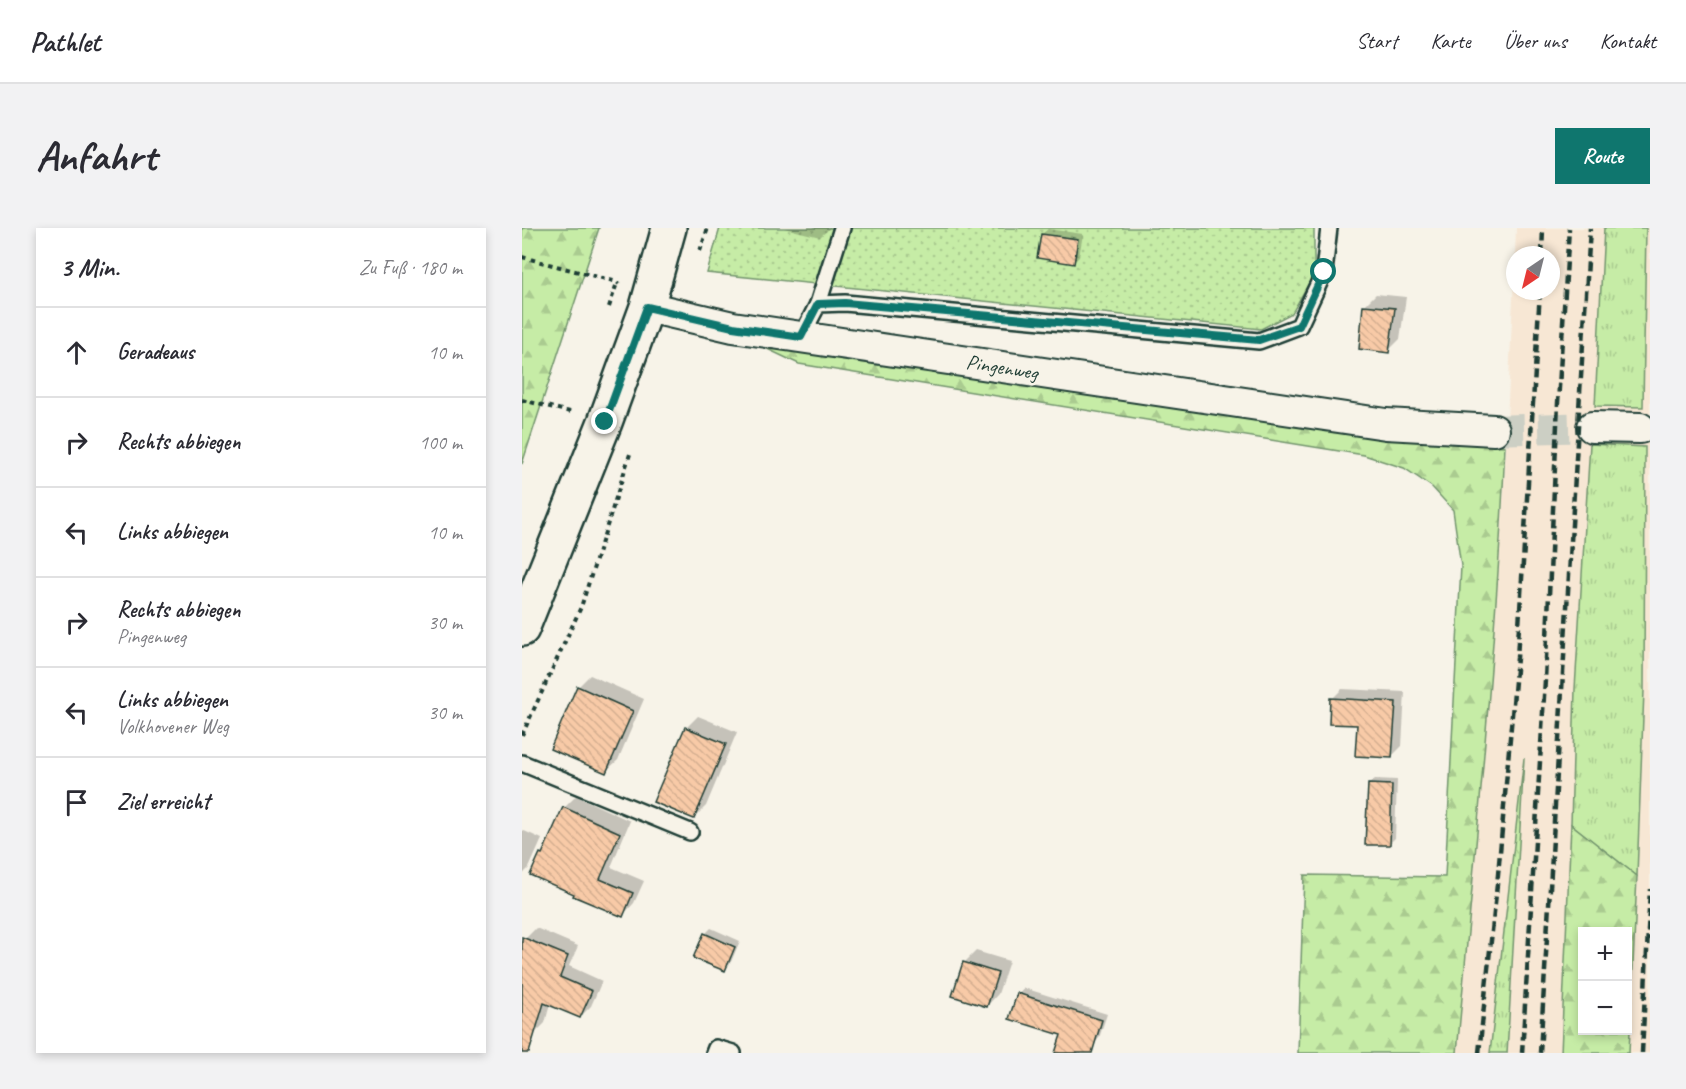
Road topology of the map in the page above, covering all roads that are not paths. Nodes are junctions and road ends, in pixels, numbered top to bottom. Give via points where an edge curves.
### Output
1 (669, 228) edge
2 (842, 228) edge
3 (1329, 228) edge
4 (818, 304) junction
5 (647, 307) junction
6 (801, 337) junction
7 (1592, 427) tunnel mouth
8 (1640, 428) dead end
9 (1494, 430) tunnel mouth
10 (522, 628) edge
11 (522, 763) edge
12 (690, 832) dead end
13 (714, 1053) edge
14 (732, 1053) edge

1 - 5 street
2 - 4 lane
3 - 4 lane via 1324,272 1299,326 1259,340 845,303
4 - 6 lane
5 - 6 street, Pingenweg via 733,327
5 - 10 street
6 - 9 street, Pingenweg via 1386,424
7 - 8 street
11 - 12 lane
13 - 14 lane via 716,1048

